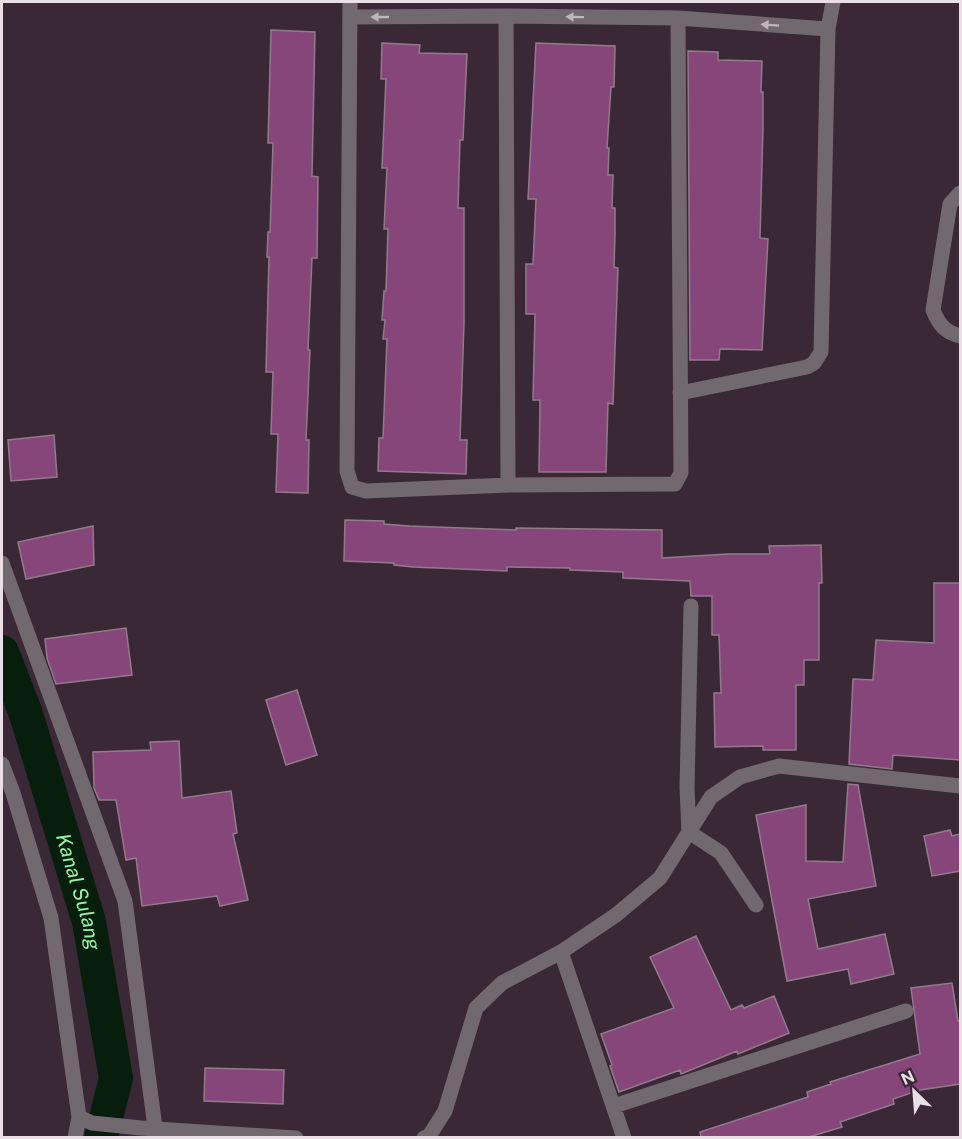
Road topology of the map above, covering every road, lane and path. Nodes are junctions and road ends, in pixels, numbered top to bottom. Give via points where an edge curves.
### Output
1 (833, 2) edge
2 (350, 9) edge
3 (506, 16) junction
4 (678, 18) junction
5 (828, 29) junction
6 (960, 194) edge
7 (960, 336) edge
8 (680, 393) junction
9 (508, 485) junction
10 (2, 563) edge
11 (691, 606) dead end
12 (2, 764) edge
13 (960, 786) edge
14 (7, 795) edge
15 (689, 832) junction
16 (756, 905) dead end
17 (561, 952) junction
18 (906, 1011) dead end
19 (614, 1106) junction
20 (86, 1120) junction
21 (149, 1131) edge
22 (75, 1137) edge
23 (296, 1137) edge
24 (424, 1137) edge
25 (624, 1137) edge

1 - 5 street
3 -> 2 street
2 - 9 street via 347,471 352,487 366,491
4 -> 3 street
3 - 9 street
5 -> 4 street
4 - 8 street
5 - 8 street via 820,352 807,368
6 - 7 street via 950,204 933,310 939,325
8 - 9 street via 681,472 675,484
10 - 21 street via 125,902
11 - 15 street
12 - 14 street
13 - 15 street via 778,766 740,777 711,797
14 - 20 street via 51,918
15 - 16 street via 721,853
15 - 17 street via 660,878 616,915
17 - 19 street
17 - 24 street via 502,983 476,1008 445,1112 429,1136
18 - 19 street
19 - 25 street
20 - 21 street
20 - 22 street
21 - 23 street

